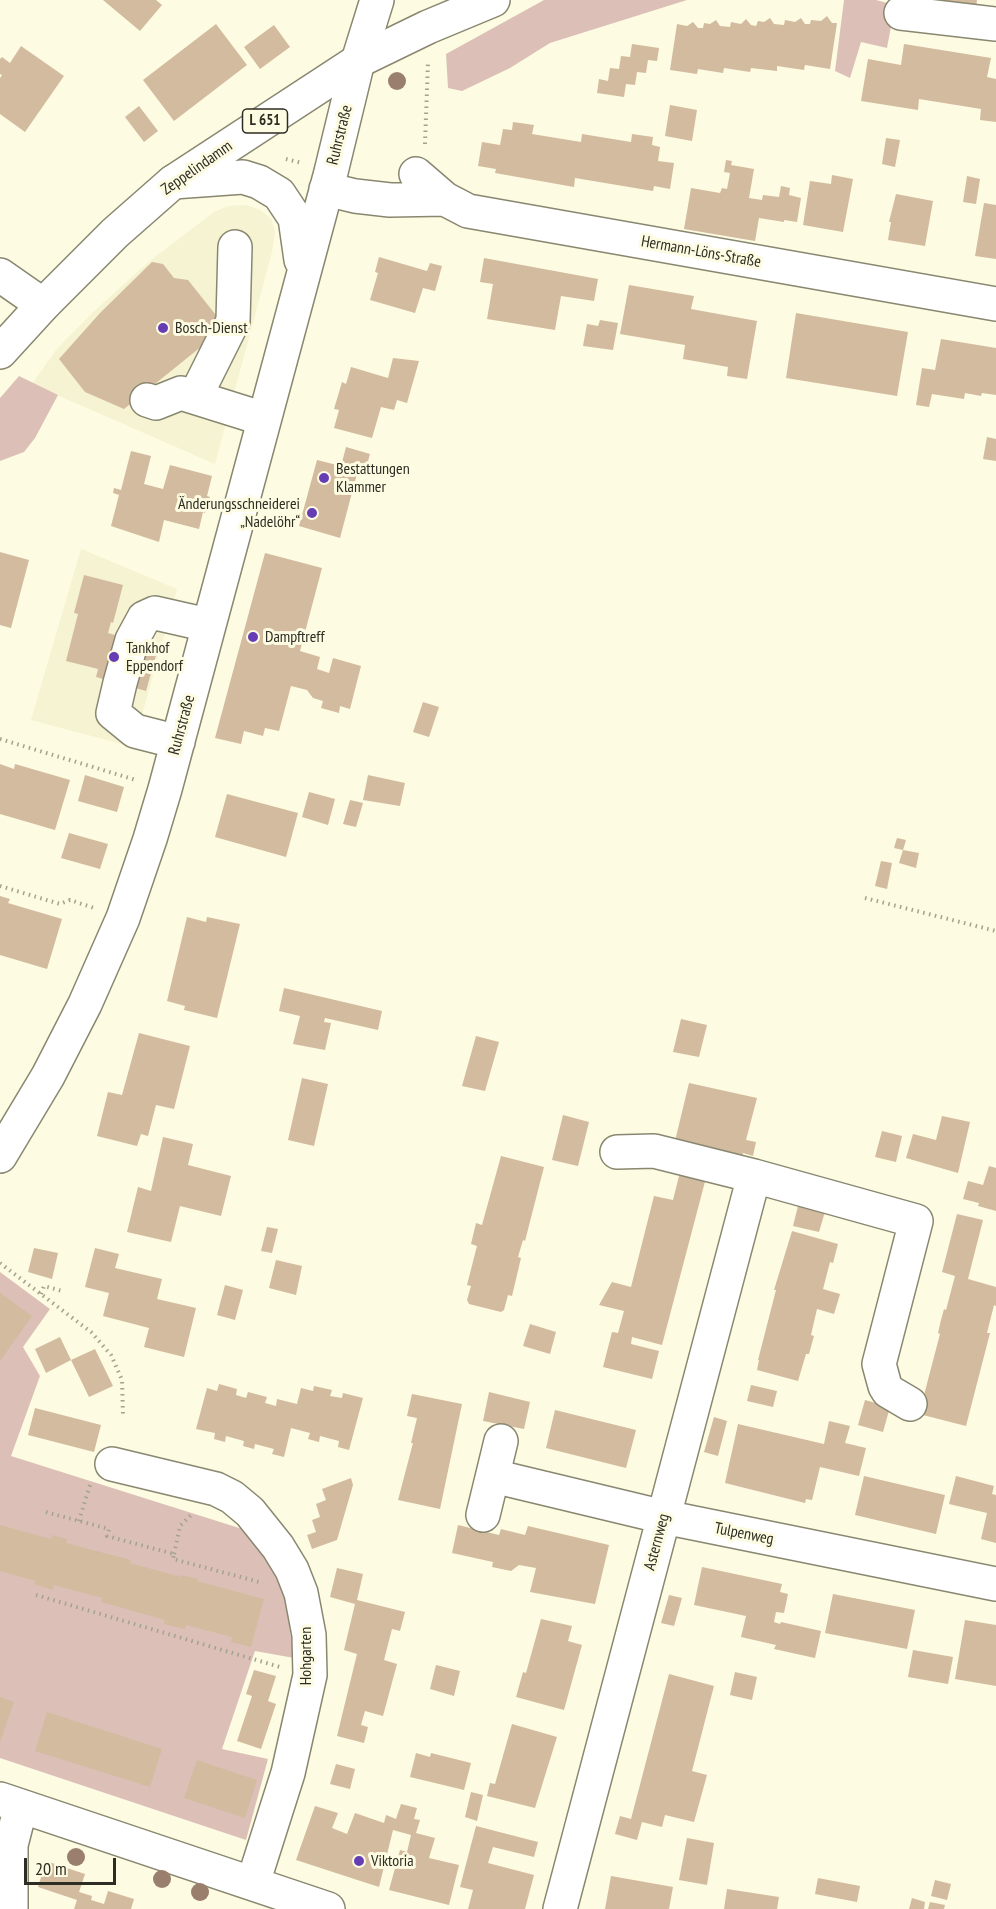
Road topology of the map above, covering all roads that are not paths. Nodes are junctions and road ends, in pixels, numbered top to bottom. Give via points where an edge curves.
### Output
1 (377, 0) edge
2 (494, 0) edge
3 (901, 13) dead end
4 (996, 24) edge
5 (358, 61) junction
6 (416, 174) road end
7 (173, 182) junction
8 (326, 189) junction
9 (445, 199) junction
10 (236, 247) dead end
11 (303, 270) junction
12 (0, 275) edge
13 (996, 304) edge
14 (43, 305) junction
15 (0, 352) edge
16 (195, 397) junction
17 (147, 400) dead end
18 (264, 419) junction
19 (208, 624) junction
20 (178, 742) junction
21 (9, 1123) edge
22 (617, 1152) dead end
23 (0, 1156) edge
24 (754, 1176) junction
25 (910, 1404) dead end
26 (501, 1441) dead end
27 (101, 1474) road end
28 (493, 1476) junction
29 (483, 1515) dead end
30 (664, 1517) junction
31 (996, 1584) edge
32 (10, 1803) edge
33 (253, 1883) junction
34 (11, 1909) edge
35 (328, 1909) edge
36 (560, 1909) edge

1 - 5 street, Ruhrstraße
2 - 5 street, Zeppelindamm / L 651
3 - 4 street
5 - 7 street, Zeppelindamm / L 651
5 - 8 street, Ruhrstraße
6 - 9 street, Hermann-Löns-Straße
7 - 11 street, Ruhrstraße via 243,177 279,194 295,218
7 - 14 street, Zeppelindamm / L 651
8 - 9 street via 390,200
8 - 11 street, Ruhrstraße
9 - 13 street, Hermann-Löns-Straße via 468,211
10 - 16 street via 233,321
11 - 18 street, Ruhrstraße
12 - 14 street
14 - 15 street, Zeppelindamm / L 651
16 - 17 street via 181,393 156,403
16 - 18 street
18 - 19 street, Ruhrstraße
19 - 20 street, Ruhrstraße
19 - 20 street via 155,613 144,618 132,640 120,683 113,713 135,731
20 - 21 street, Ruhrstraße via 123,918 70,1035
21 - 23 street, Ruhrstraße
22 - 24 street via 654,1151
24 - 25 street via 916,1221 879,1364 888,1391
24 - 30 street, Asternweg
26 - 28 street
27 - 33 street, Hohgarten via 216,1489 232,1497 250,1512 278,1547 301,1593 309,1635 310,1675 288,1773
28 - 29 street
28 - 30 street, Tulpenweg
30 - 31 street, Tulpenweg
30 - 36 street, Asternweg
32 - 33 street
32 - 34 street
33 - 35 street

